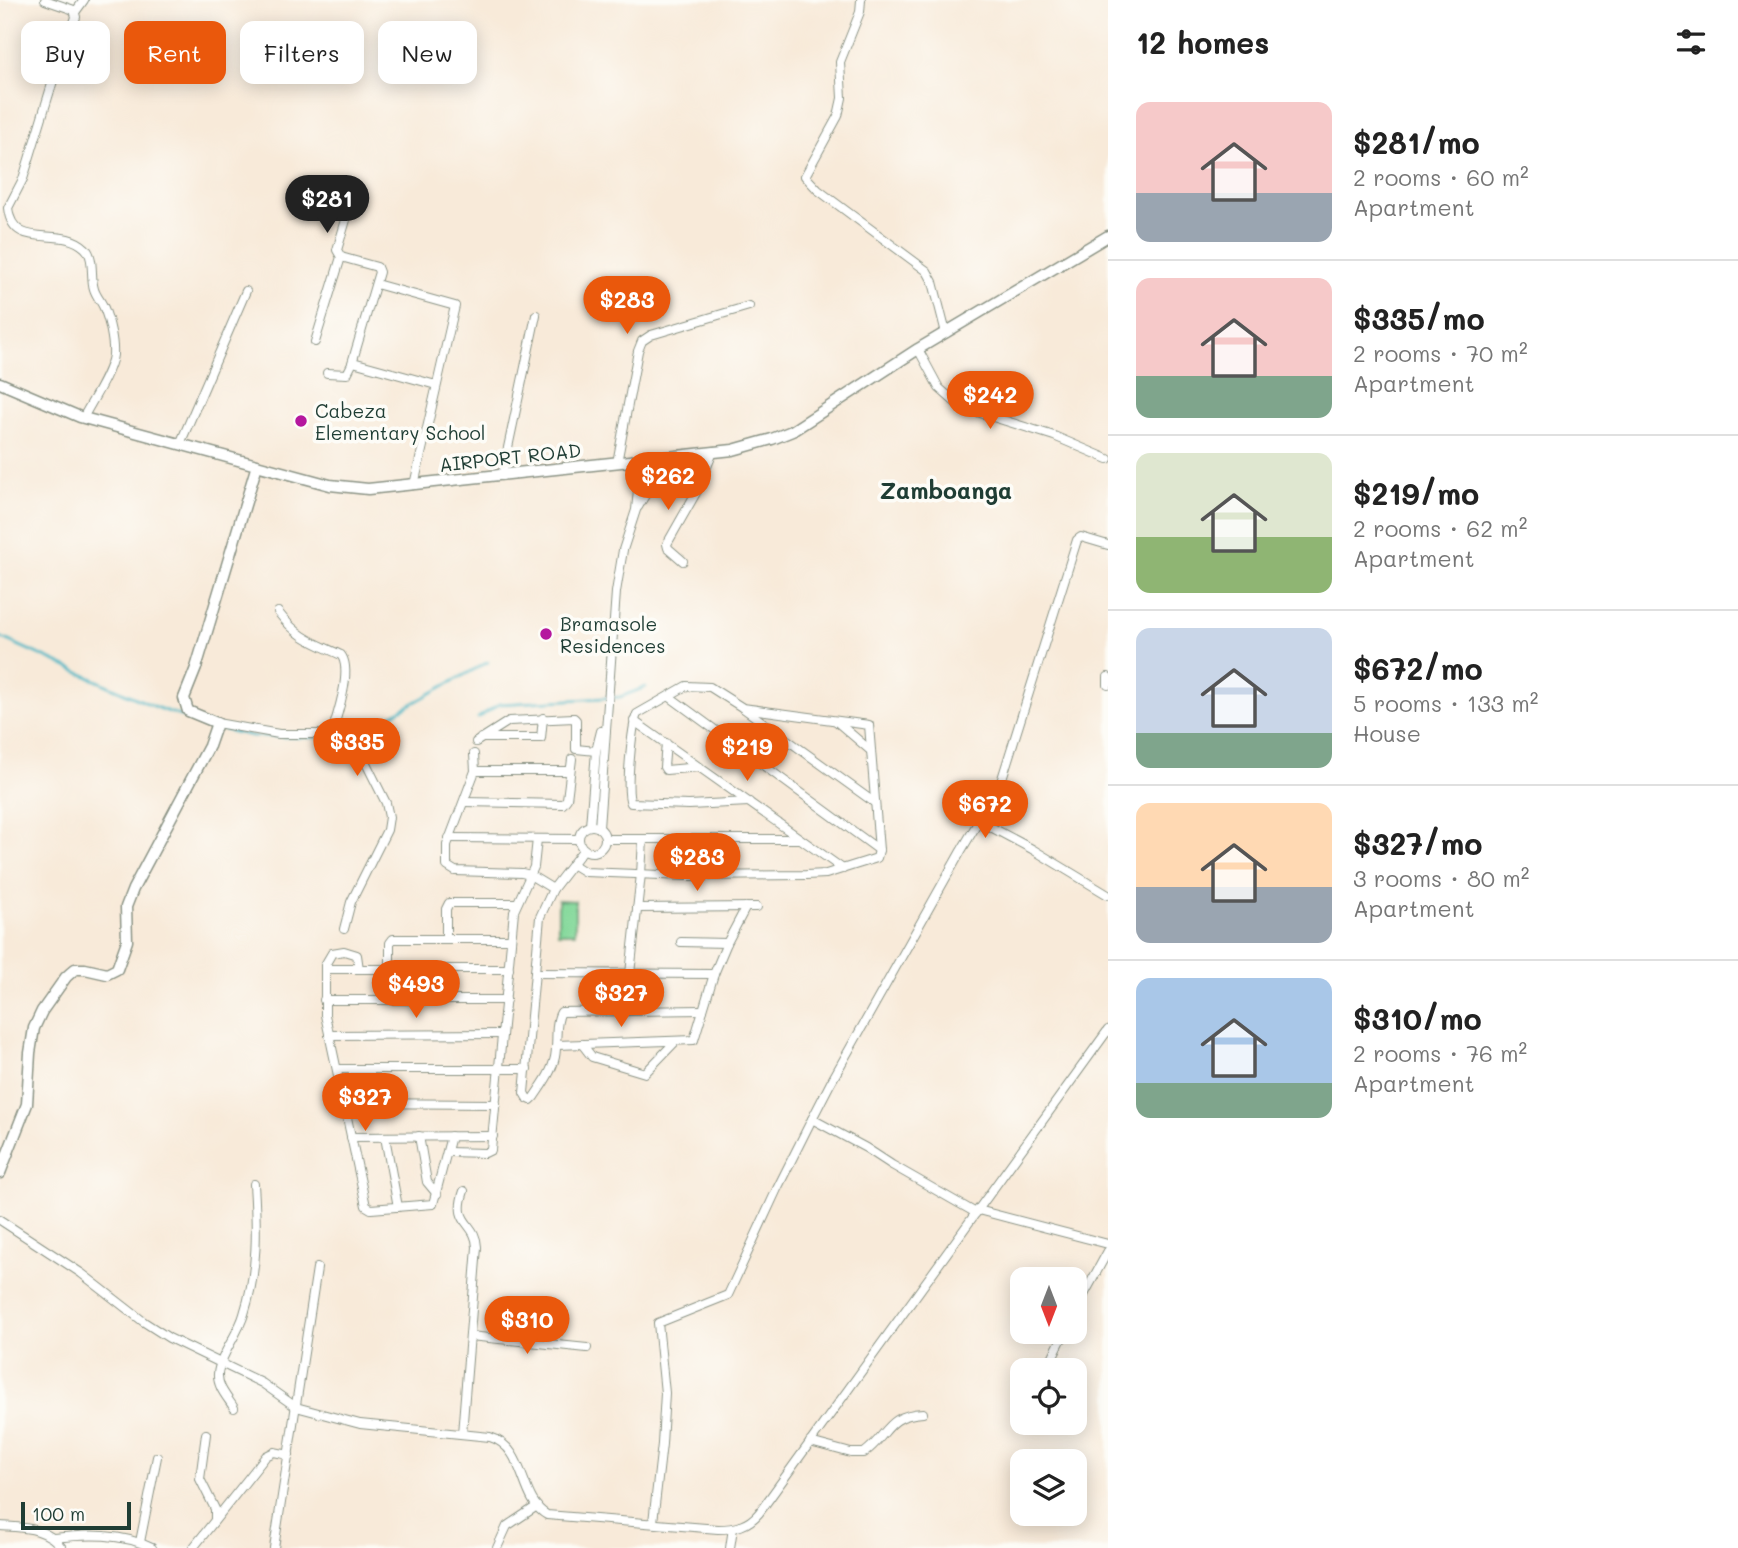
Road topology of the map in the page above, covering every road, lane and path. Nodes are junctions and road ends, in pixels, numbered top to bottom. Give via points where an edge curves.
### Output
1 (45, 0) edge
2 (84, 0) edge
3 (861, 0) edge
4 (76, 11) junction
5 (351, 203) dead end
6 (1108, 236) edge
7 (341, 257) junction
8 (376, 284) junction
9 (246, 291) dead end
10 (749, 306) dead end
11 (536, 315) dead end
12 (946, 332) junction
13 (314, 342) dead end
14 (918, 349) junction
15 (352, 363) junction
16 (327, 373) dead end
17 (0, 383) edge
18 (436, 385) junction
19 (83, 418) junction
20 (180, 444) junction
21 (713, 452) junction
22 (661, 458) junction
23 (1108, 459) edge
24 (642, 460) junction
25 (617, 463) junction
26 (257, 465) junction
27 (502, 475) junction
28 (414, 485) junction
29 (636, 510) junction
30 (1108, 545) edge
31 (683, 561) dead end
32 (278, 612) dead end
33 (1108, 677) edge
34 (1108, 685) edge
35 (670, 697) junction
36 (743, 708) junction
37 (543, 718) junction
38 (835, 720) junction
39 (634, 721) junction
40 (606, 722) junction
41 (217, 723) junction
42 (332, 733) junction
43 (666, 743) junction
44 (596, 751) junction
45 (871, 751) junction
46 (474, 754) dead end
47 (572, 759) dead end
48 (700, 767) junction
49 (475, 771) junction
50 (570, 771) junction
51 (596, 788) junction
52 (464, 802) junction
53 (749, 802) junction
54 (875, 803) junction
55 (987, 825) junction
56 (595, 827) junction
57 (449, 838) junction
58 (537, 839) junction
59 (579, 839) junction
60 (605, 839) junction
61 (800, 839) junction
62 (643, 840) junction
63 (584, 849) junction
64 (879, 850) junction
65 (572, 864) junction
66 (843, 869) junction
67 (641, 874) junction
68 (530, 875) junction
69 (553, 889) junction
70 (1108, 895) edge
71 (516, 903) junction
72 (746, 907) junction
73 (757, 907) dead end
74 (637, 908) junction
75 (344, 929) dead end
76 (446, 939) junction
77 (511, 939) junction
78 (681, 942) dead end
79 (727, 943) junction
80 (325, 969) junction
81 (359, 969) junction
82 (390, 969) junction
83 (509, 969) junction
84 (535, 973) junction
85 (630, 974) junction
86 (714, 974) junction
87 (324, 1000) junction
88 (506, 1000) junction
89 (626, 1010) junction
90 (704, 1010) junction
91 (1108, 1030) edge
92 (502, 1034) junction
93 (329, 1035) junction
94 (675, 1042) junction
95 (582, 1044) junction
96 (557, 1045) junction
97 (337, 1069) junction
98 (500, 1069) junction
99 (527, 1069) junction
100 (343, 1103) junction
101 (496, 1104) junction
102 (812, 1119) junction
103 (419, 1136) junction
104 (451, 1136) junction
105 (493, 1136) junction
106 (351, 1137) junction
107 (385, 1137) junction
108 (448, 1152) junction
109 (0, 1173) edge
110 (254, 1184) dead end
111 (464, 1191) dead end
112 (437, 1194) junction
113 (398, 1208) junction
114 (977, 1212) junction
115 (0, 1220) edge
116 (1108, 1244) edge
117 (1108, 1251) edge
118 (317, 1268) dead end
119 (1087, 1289) edge
120 (470, 1336) junction
121 (587, 1348) dead end
122 (221, 1364) junction
123 (296, 1407) junction
124 (234, 1408) dead end
125 (923, 1413) dead end
126 (205, 1434) dead end
127 (462, 1434) junction
128 (810, 1441) junction
129 (289, 1455) junction
130 (157, 1457) dead end
131 (537, 1506) junction
132 (215, 1522) junction
133 (653, 1522) junction
134 (0, 1527) edge
135 (733, 1528) junction
136 (54, 1538) junction
137 (140, 1542) junction
138 (62, 1548) edge
139 (152, 1548) edge
140 (193, 1548) edge
141 (274, 1548) edge
142 (497, 1548) edge
143 (730, 1548) edge

1 - 4 street
2 - 4 street
3 - 12 street via 840,62 838,116 806,176 818,190 928,271
4 - 19 street via 23,179 8,208 12,222 23,233 64,237 89,253 93,288 105,311 113,357
5 - 7 street via 337,250
6 - 12 main road, AIRPORT ROAD
7 - 8 street via 377,267
7 - 13 street
8 - 15 street
8 - 18 street via 455,306
9 - 20 street
10 - 25 street via 644,339
11 - 27 street
12 - 14 main road, AIRPORT ROAD
14 - 21 main road, AIRPORT ROAD via 792,431 752,446
14 - 23 street via 939,388 956,403
15 - 16 street via 347,374
15 - 18 street
17 - 19 main road, AIRPORT ROAD
18 - 28 street
19 - 20 main road, AIRPORT ROAD
20 - 26 main road, AIRPORT ROAD
21 - 22 main road, AIRPORT ROAD
21 - 31 street via 667,544
22 - 24 main road, AIRPORT ROAD
22 - 29 street
24 - 25 main road, AIRPORT ROAD
24 - 29 street
25 - 27 main road, AIRPORT ROAD
26 - 28 main road, AIRPORT ROAD via 330,485 368,489
26 - 41 main road via 184,698 188,711
27 - 28 main road, AIRPORT ROAD
29 - 40 street via 623,550 617,592
30 - 55 street via 1081,537 1077,540
32 - 42 street via 305,639 345,659
33 - 34 street
35 - 36 street via 686,686 704,686
35 - 39 street via 640,711
35 - 64 street
36 - 38 street
36 - 54 street
37 - 37 street via 541,738 478,740 509,720
37 - 44 street via 576,718 576,749
38 - 45 street
38 - 45 street via 869,724
39 - 43 street
39 - 53 street via 631,803
40 - 44 street
40 - 51 street
41 - 42 street via 278,734
41 - 109 main road via 133,889 126,907 127,941 117,969 107,974 75,970 38,1019 30,1053 27,1104
42 - 75 street via 345,734 353,742 390,817 351,902
43 - 48 street
43 - 48 street via 666,770
44 - 51 street
45 - 54 street
46 - 49 street
47 - 50 street
48 - 53 street
49 - 50 street
49 - 52 street
50 - 52 street via 563,804
51 - 56 street
52 - 57 street
53 - 61 street
54 - 64 street
55 - 70 street
55 - 102 street via 977,824
56 - 59 street via 584,829
56 - 60 street
57 - 58 street
57 - 68 street via 450,870
58 - 59 street
58 - 68 street
59 - 63 street
60 - 62 street
60 - 63 street via 598,851
61 - 62 street
61 - 66 street
62 - 67 street
63 - 65 street
64 - 66 street via 877,858
65 - 67 street via 585,872
65 - 69 street
66 - 67 street via 806,876
67 - 74 street
68 - 69 street
68 - 71 street
69 - 84 street via 540,917
71 - 76 street via 449,903
71 - 77 street
72 - 73 street
72 - 74 street
72 - 79 street
74 - 85 street
76 - 77 street
76 - 82 street via 393,939
77 - 83 street
78 - 79 street
79 - 86 street
80 - 81 street
80 - 81 street via 328,958 341,951 357,955
80 - 87 street
81 - 82 street
82 - 83 street
83 - 88 street
84 - 85 street
84 - 99 street
85 - 86 street
85 - 89 street
86 - 90 street
87 - 88 street
87 - 93 street
88 - 92 street
89 - 90 street
89 - 96 street via 561,1012
90 - 94 street via 694,1040
91 - 114 street
92 - 93 street
92 - 98 street
93 - 97 street
94 - 95 street
94 - 95 street via 645,1073 592,1057
95 - 96 street
96 - 99 street via 551,1069 531,1100 524,1093
97 - 98 street
97 - 100 street
98 - 99 street
98 - 101 street
100 - 101 street
100 - 106 street
101 - 105 street
102 - 114 street
102 - 133 street via 728,1295 658,1324 665,1393
103 - 104 street
103 - 107 street
103 - 112 street via 427,1182
104 - 105 street
104 - 108 street
105 - 108 street via 488,1153
106 - 107 street
106 - 113 street via 366,1206
107 - 113 street
108 - 112 street
110 - 122 street via 254,1277 244,1317
111 - 120 street via 461,1214 477,1241
112 - 113 street via 431,1205
114 - 116 street
114 - 128 street
115 - 122 street via 161,1333
117 - 119 street
118 - 123 street
120 - 121 street
120 - 127 street
122 - 123 street via 262,1383
122 - 124 street via 220,1386
123 - 127 street via 360,1424
123 - 129 street
125 - 128 street via 904,1415 864,1453
126 - 132 street via 200,1479 215,1509
127 - 131 street via 502,1441 518,1463
128 - 135 street via 754,1519
129 - 132 street via 274,1452 266,1456
129 - 141 street
130 - 137 street
131 - 133 street via 554,1516
131 - 142 street via 507,1526
132 - 140 street
133 - 135 street
134 - 136 street via 30,1529
135 - 143 street
136 - 137 street via 105,1536
136 - 138 street
137 - 139 street

